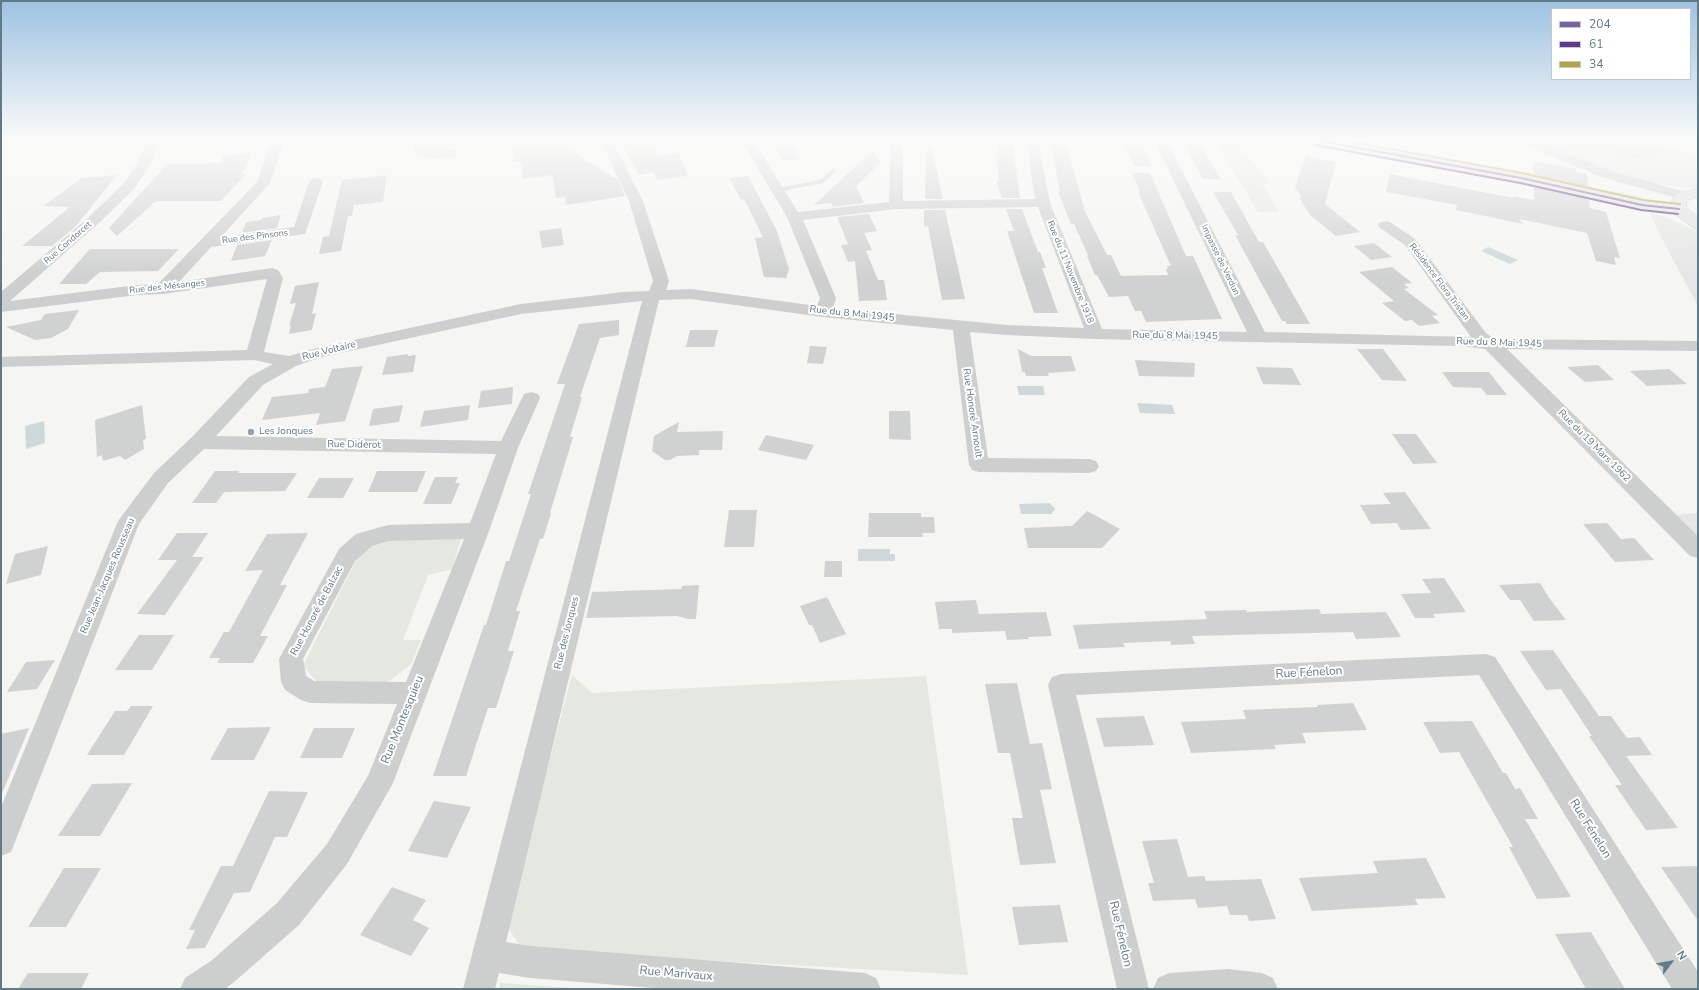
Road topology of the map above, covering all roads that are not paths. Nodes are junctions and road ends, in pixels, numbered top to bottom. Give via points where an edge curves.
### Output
1 (129, 186) edge
2 (260, 186) edge
3 (315, 186) edge
4 (629, 186) edge
5 (775, 186) edge
6 (798, 186) edge
7 (896, 186) edge
8 (1040, 186) edge
9 (1183, 186) edge
10 (1557, 186) edge
11 (1646, 186) edge
12 (777, 190) junction
13 (1687, 199) edge
14 (1043, 203) junction
15 (896, 205) junction
16 (794, 217) junction
17 (1698, 224) edge
18 (1385, 225) dead end
19 (206, 243) junction
20 (658, 288) junction
21 (163, 289) junction
22 (1, 300) edge
23 (1, 307) edge
24 (823, 312) junction
25 (961, 325) junction
26 (1095, 334) junction
27 (1260, 337) junction
28 (1488, 344) junction
29 (1698, 346) edge
30 (254, 355) junction
31 (1, 362) edge
32 (290, 362) junction
33 (531, 398) dead end
34 (199, 442) junction
35 (508, 448) junction
36 (1089, 466) dead end
37 (478, 531) junction
38 (1698, 550) edge
39 (414, 693) junction
40 (1, 842) edge
41 (488, 955) junction
42 (196, 989) edge
43 (479, 989) edge
44 (865, 989) edge
45 (1133, 989) edge
46 (1169, 989) edge
47 (1262, 989) edge
48 (1690, 989) edge

1 - 22 street, Rue Condorcet via 94,220
2 - 19 street
3 - 19 street, Rue des Pinsons via 300,231
4 - 20 street via 636,201
5 - 12 street
6 - 12 lane
7 - 15 street
8 - 14 street, Rue du 11 Novembre 1918
9 - 27 street, Impasse de Verdun
10 - 13 main road via 1642,205
11 - 13 street
12 - 16 street
13 - 17 main road via 1685,215
14 - 15 street
14 - 26 street, Rue du 11 Novembre 1918
15 - 16 street
16 - 24 street via 828,298
18 - 28 street, Résidence Flora Tristan via 1410,242
19 - 21 street
20 - 24 street, Rue du 8 Mai 1945
20 - 32 street, Rue Voltaire via 521,309 317,353
20 - 41 street, Rue des Jonques via 647,310
21 - 23 street, Rue des Mésanges
21 - 30 street, Rue des Mésanges via 272,273 275,278
24 - 25 street, Rue du 8 Mai 1945
25 - 26 street, Rue du 8 Mai 1945
25 - 36 street, Rue Honoré Arnoult via 979,465
26 - 27 street, Rue du 8 Mai 1945
27 - 28 street, Rue du 8 Mai 1945 via 1460,341
28 - 29 street, Rue du 8 Mai 1945
28 - 38 street, Rue du 19 Mars 1962 via 1495,348
30 - 31 street, Rue Voltaire
30 - 32 street, Rue Voltaire
32 - 34 street, Rue Jean-Jacques Rousseau via 256,381
33 - 35 street, Rue Montesquieu
34 - 35 street, Rue Diderot
34 - 40 street, Rue Jean-Jacques Rousseau via 162,478 129,521
35 - 37 street, Rue Montesquieu
37 - 39 street, Rue Montesquieu
37 - 39 street, Rue Honoré de Balzac via 388,533 364,540 347,555 291,659 294,682 310,692
39 - 42 street, Rue Montesquieu via 379,783 337,854 288,914 222,972
41 - 43 street, Rue des Jonques
41 - 44 street, Rue Marivaux via 530,962
45 - 48 street, Rue Fénelon via 1061,685 1486,664
46 - 47 street via 1229,985

